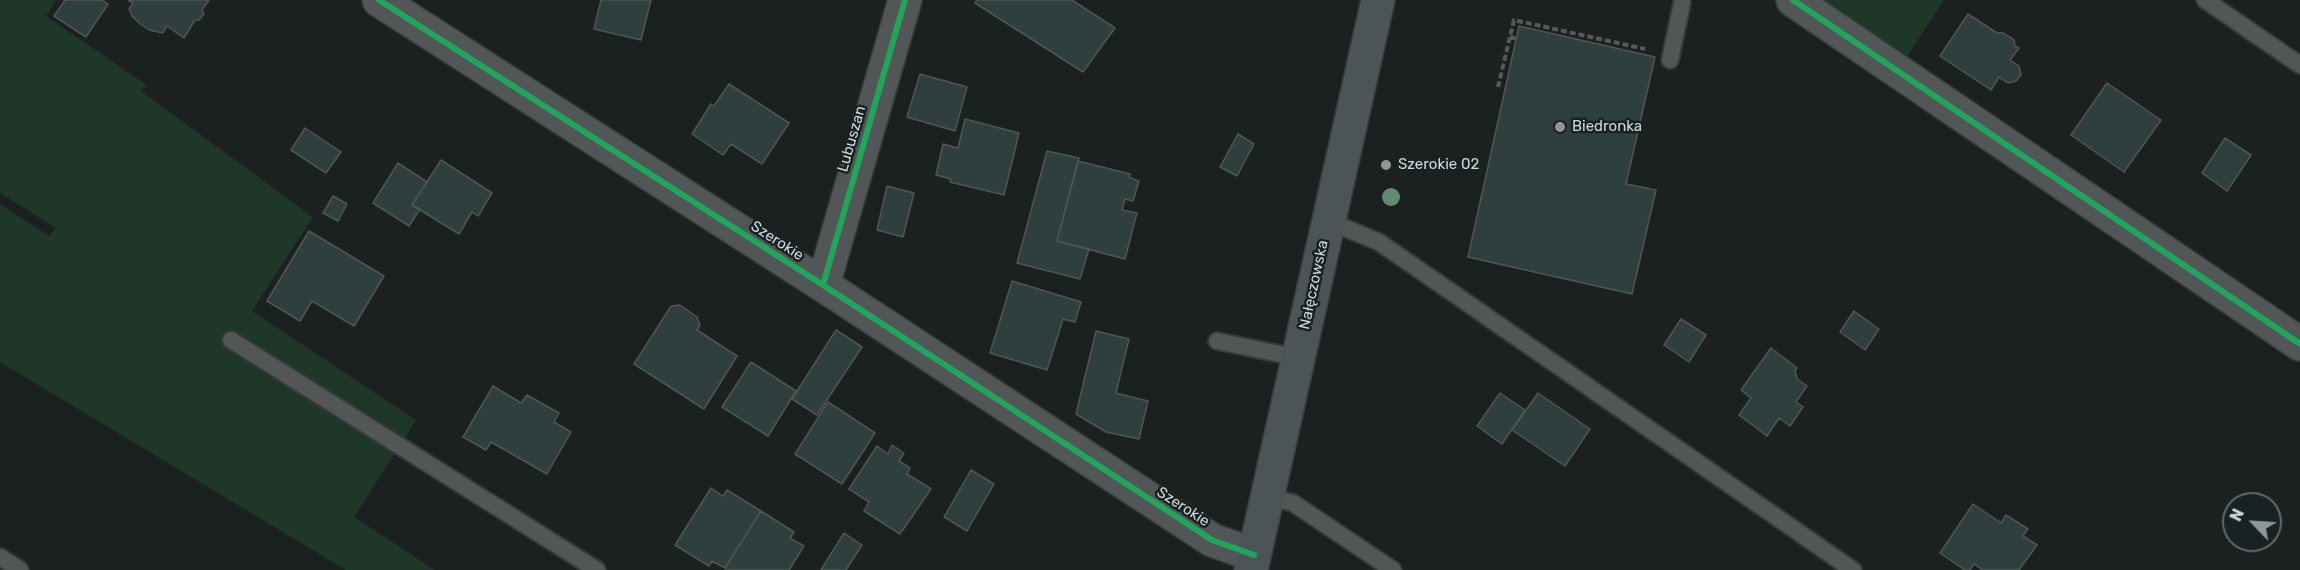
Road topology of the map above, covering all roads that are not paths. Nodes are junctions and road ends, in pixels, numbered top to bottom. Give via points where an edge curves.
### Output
1 (379, 0) edge
2 (905, 0) edge
3 (1378, 0) edge
4 (1793, 0) edge
5 (2205, 0) edge
6 (1682, 3) dead end
7 (1670, 60) dead end
8 (2300, 65) edge
9 (1328, 221) junction
10 (823, 285) junction
11 (231, 340) dead end
12 (1216, 341) dead end
13 (2300, 344) edge
14 (1299, 358) junction
15 (1268, 497) junction
16 (0, 557) edge
17 (1252, 562) edge
18 (20, 570) edge
19 (597, 570) edge
20 (1393, 570) edge
21 (1853, 570) edge

1 - 10 street, Szerokie
2 - 10 street, Lubuszan
3 - 9 main road, Nałęczowska
4 - 13 street
5 - 8 lane
6 - 7 lane
9 - 14 main road, Nałęczowska
9 - 21 lane via 1379,242
10 - 17 street, Szerokie via 1212,540
11 - 19 lane
12 - 14 lane
14 - 15 main road, Nałęczowska
15 - 17 main road, Nałęczowska
15 - 20 lane via 1293,503
16 - 18 lane

